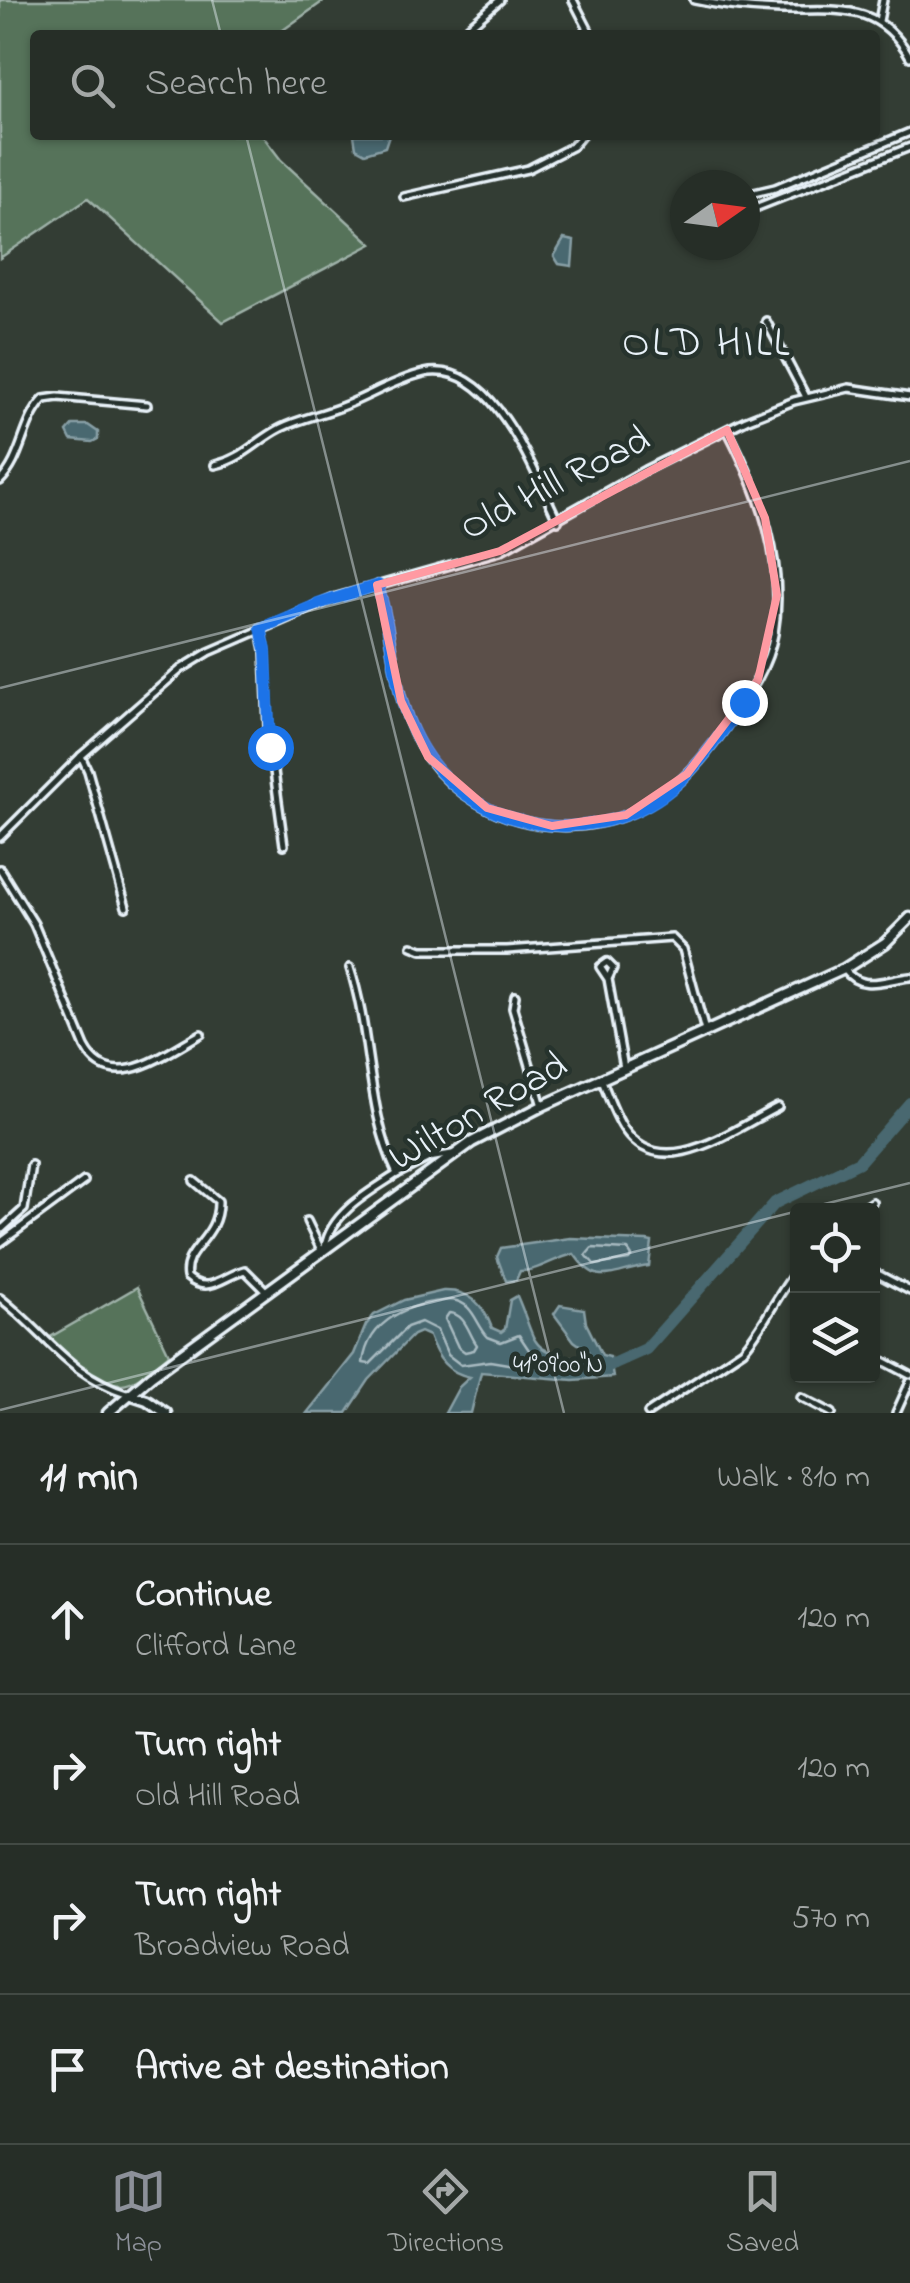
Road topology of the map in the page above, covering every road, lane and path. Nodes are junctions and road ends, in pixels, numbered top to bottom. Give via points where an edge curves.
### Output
1 (500, 0) edge
2 (573, 0) edge
3 (694, 0) edge
4 (883, 0) edge
5 (879, 21) junction
6 (465, 30) edge
7 (588, 30) edge
8 (910, 57) edge
9 (910, 132) edge
10 (577, 140) edge
11 (910, 147) edge
12 (760, 192) edge
13 (404, 197) dead end
14 (760, 207) edge
15 (766, 321) dead end
16 (806, 397) junction
17 (910, 397) edge
18 (147, 405) dead end
19 (727, 430) junction
20 (215, 465) dead end
21 (0, 481) edge
22 (558, 521) junction
23 (378, 585) junction
24 (261, 628) junction
25 (81, 756) junction
26 (0, 837) edge
27 (284, 845) dead end
28 (0, 869) edge
29 (126, 906) dead end
30 (910, 918) edge
31 (412, 946) dead end
32 (350, 968) dead end
33 (844, 968) junction
34 (910, 977) edge
35 (608, 978) dead end
36 (515, 996) dead end
37 (705, 1031) junction
38 (201, 1034) dead end
39 (624, 1068) junction
40 (602, 1078) junction
41 (542, 1106) junction
42 (778, 1107) dead end
43 (453, 1154) junction
44 (31, 1165) dead end
45 (398, 1174) junction
46 (84, 1181) dead end
47 (194, 1182) dead end
48 (306, 1221) dead end
49 (0, 1231) edge
50 (0, 1243) edge
51 (323, 1248) junction
52 (880, 1275) edge
53 (790, 1281) edge
54 (266, 1290) junction
55 (910, 1291) edge
56 (0, 1298) edge
57 (880, 1359) edge
58 (910, 1374) edge
59 (910, 1382) edge
60 (129, 1394) junction
61 (801, 1397) dead end
62 (108, 1413) edge
63 (166, 1413) edge
64 (648, 1413) edge
65 (832, 1413) edge
66 (896, 1413) edge

1 - 6 street
2 - 7 street
3 - 5 street via 782,10 842,8
4 - 5 street
5 - 8 street
9 - 12 street
10 - 13 street via 528,169
11 - 14 street
15 - 16 street
16 - 17 street, Old Hill Road via 849,388
16 - 19 street, Old Hill Road
18 - 21 street via 44,399
19 - 22 street, Old Hill Road
19 - 23 street via 768,529 778,595 770,649 753,688 688,774 626,815 575,826 530,824 487,808 450,783 409,722
20 - 22 street via 238,459 285,426 420,374 444,374 474,386 494,405
22 - 23 street, Old Hill Road via 482,558
23 - 24 street, Old Hill Road
24 - 25 street, Old Hill Road via 188,664
24 - 27 street
25 - 26 street, Old Hill Road
25 - 29 street
28 - 38 street via 34,924 96,1065 140,1066
30 - 33 main road, Wilton Road via 878,949
31 - 37 street via 507,950 672,938 684,948
32 - 45 street via 384,1140
33 - 34 street via 868,984
33 - 37 main road, Wilton Road
35 - 39 street
36 - 41 street
37 - 39 main road, Wilton Road
39 - 40 main road, Wilton Road
40 - 41 main road, Wilton Road
40 - 42 street via 626,1132 660,1155 688,1151
41 - 43 main road, Wilton Road
43 - 45 street
43 - 51 main road, Wilton Road
44 - 49 street via 24,1209
45 - 51 street via 346,1212
46 - 50 street
47 - 54 street via 218,1201 218,1214 188,1260 187,1277 209,1286 245,1270
48 - 51 street
51 - 54 main road, Wilton Road
52 - 55 street
53 - 64 street via 744,1350
54 - 60 main road, Wilton Road
56 - 60 street via 76,1369
57 - 58 street
59 - 66 street
60 - 62 main road, Wilton Road
60 - 63 main road
61 - 65 street

